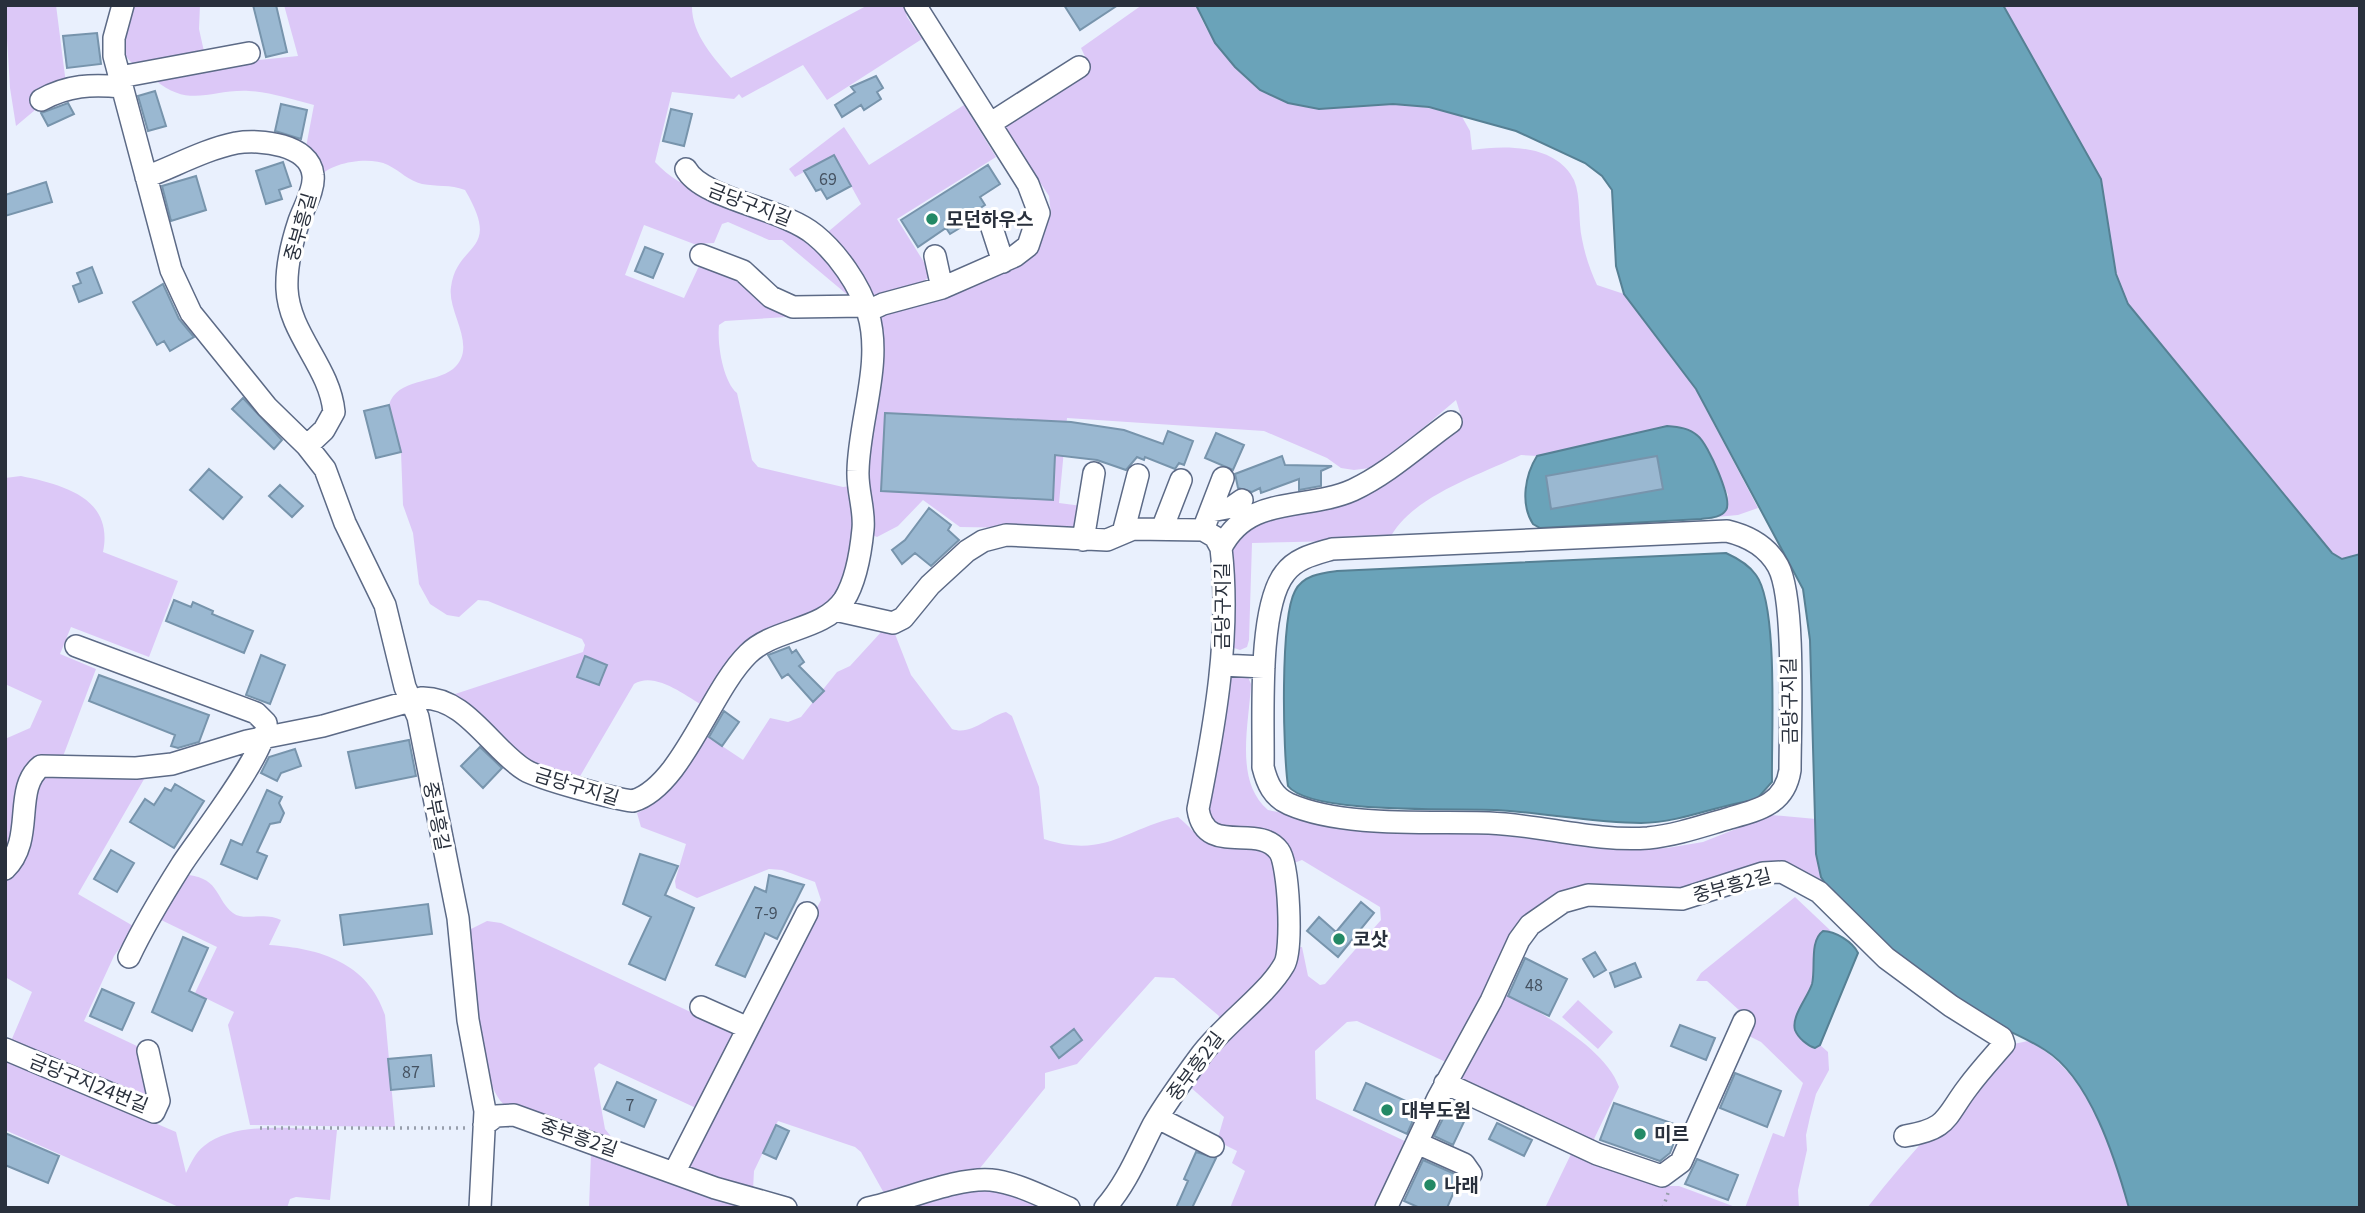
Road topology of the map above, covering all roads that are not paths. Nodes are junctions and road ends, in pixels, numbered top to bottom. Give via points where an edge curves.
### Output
1 (123, 5) edge
2 (915, 5) edge
3 (249, 53) dead end
4 (1079, 66) dead end
5 (121, 82) junction
6 (41, 100) dead end
7 (992, 123) junction
8 (686, 169) dead end
9 (146, 177) junction
10 (991, 225) dead end
11 (701, 255) dead end
12 (935, 256) dead end
13 (1003, 262) junction
14 (942, 288) junction
15 (867, 308) junction
16 (1451, 422) dead end
17 (307, 446) junction
18 (1094, 473) dead end
19 (1138, 475) dead end
20 (1223, 478) dead end
21 (1181, 480) dead end
22 (1242, 500) dead end
23 (1207, 520) junction
24 (1162, 529) junction
25 (1123, 533) junction
26 (1083, 540) junction
27 (1221, 548) junction
28 (835, 610) junction
29 (76, 646) dead end
30 (1221, 665) junction
31 (1264, 667) junction
32 (412, 702) junction
33 (264, 737) junction
34 (1211, 743) joint
35 (5, 869) edge
36 (807, 913) dead end
37 (129, 957) dead end
38 (701, 1007) dead end
39 (1744, 1021) dead end
40 (748, 1028) junction
41 (5, 1049) edge
42 (148, 1051) dead end
43 (1445, 1083) junction
44 (1158, 1118) junction
45 (484, 1125) junction
46 (1905, 1136) dead end
47 (1417, 1143) junction
48 (1213, 1146) dead end
49 (675, 1171) junction
50 (1471, 1174) dead end
51 (1389, 1207) edge
52 (480, 1208) edge
53 (786, 1208) edge
54 (868, 1208) edge
55 (1069, 1208) edge
56 (1105, 1208) edge

1 - 5 street, 중부흥길 via 114,38
2 - 7 street
3 - 5 street
4 - 7 street
5 - 6 street via 78,86
5 - 9 street, 중부흥길
7 - 13 street via 1028,184 1039,213 1028,246
8 - 15 street, 금당구지길 via 699,184 781,215 817,236 836,257
9 - 17 street, 중부흥길 via 171,270 191,313 267,408
9 - 17 street, 중부흥길 via 229,145 249,142 288,148 310,164 311,188 293,244 287,290 300,330 324,373 334,412
10 - 13 street
11 - 15 street via 743,271 771,297 793,307
12 - 14 street
13 - 14 street
14 - 15 street
15 - 28 street, 금당구지길 via 872,348 858,473 864,524 850,587
16 - 27 street, 금당구지길 via 1356,489 1247,516
17 - 32 street, 중부흥길 via 325,470 385,605
18 - 26 street
19 - 25 street
20 - 23 street
21 - 24 street
22 - 23 street
23 - 24 street
23 - 27 street, 금당구지길
24 - 25 street
25 - 26 street via 1107,540
26 - 28 street via 1006,535 983,541 893,623
27 - 30 street, 금당구지길
28 - 32 street, 금당구지길 via 748,653 666,778 633,802 526,771 445,702 433,698
29 - 33 street via 256,713 266,723
30 - 31 street, 금당구지길
30 - 34 street, 금당구지길
31 - 31 street, 금당구지길 via 1273,596 1285,573 1305,556 1332,549 1690,532 1745,535 1763,547 1778,566 1784,586 1788,784 1769,806 1703,828 1648,838 1492,823 1405,823 1308,810 1276,796 1267,782 1263,766
32 - 33 street, 금당구지길
32 - 45 street, 중부흥길 via 458,918
33 - 35 street, 금당구지길 via 172,764 136,768 41,765 28,783 21,845
33 - 37 street via 169,884
34 - 44 street, 중부흥2길 via 1198,809 1200,823 1209,832 1269,842 1280,851 1285,866 1289,951 1285,965 1221,1030
36 - 40 street
38 - 40 street
39 - 43 street via 1681,1162 1662,1176 1597,1154
40 - 49 street
41 - 42 street, 금당구지24번길 via 154,1112 159,1101
43 - 46 street, 중부흥2길 via 1519,940 1545,912 1588,895 1682,899 1763,873 1782,872 1819,892 1886,958 2002,1038 2004,1044 1951,1116 1935,1128
43 - 47 street, 중부흥2길
44 - 48 street
44 - 56 street, 중부흥2길
45 - 49 street, 중부흥2길 via 496,1116 514,1115
45 - 52 street, 중부흥길
47 - 50 street via 1464,1164
47 - 51 street, 중부흥2길
49 - 53 street, 중부흥2길
54 - 55 street via 990,1180

